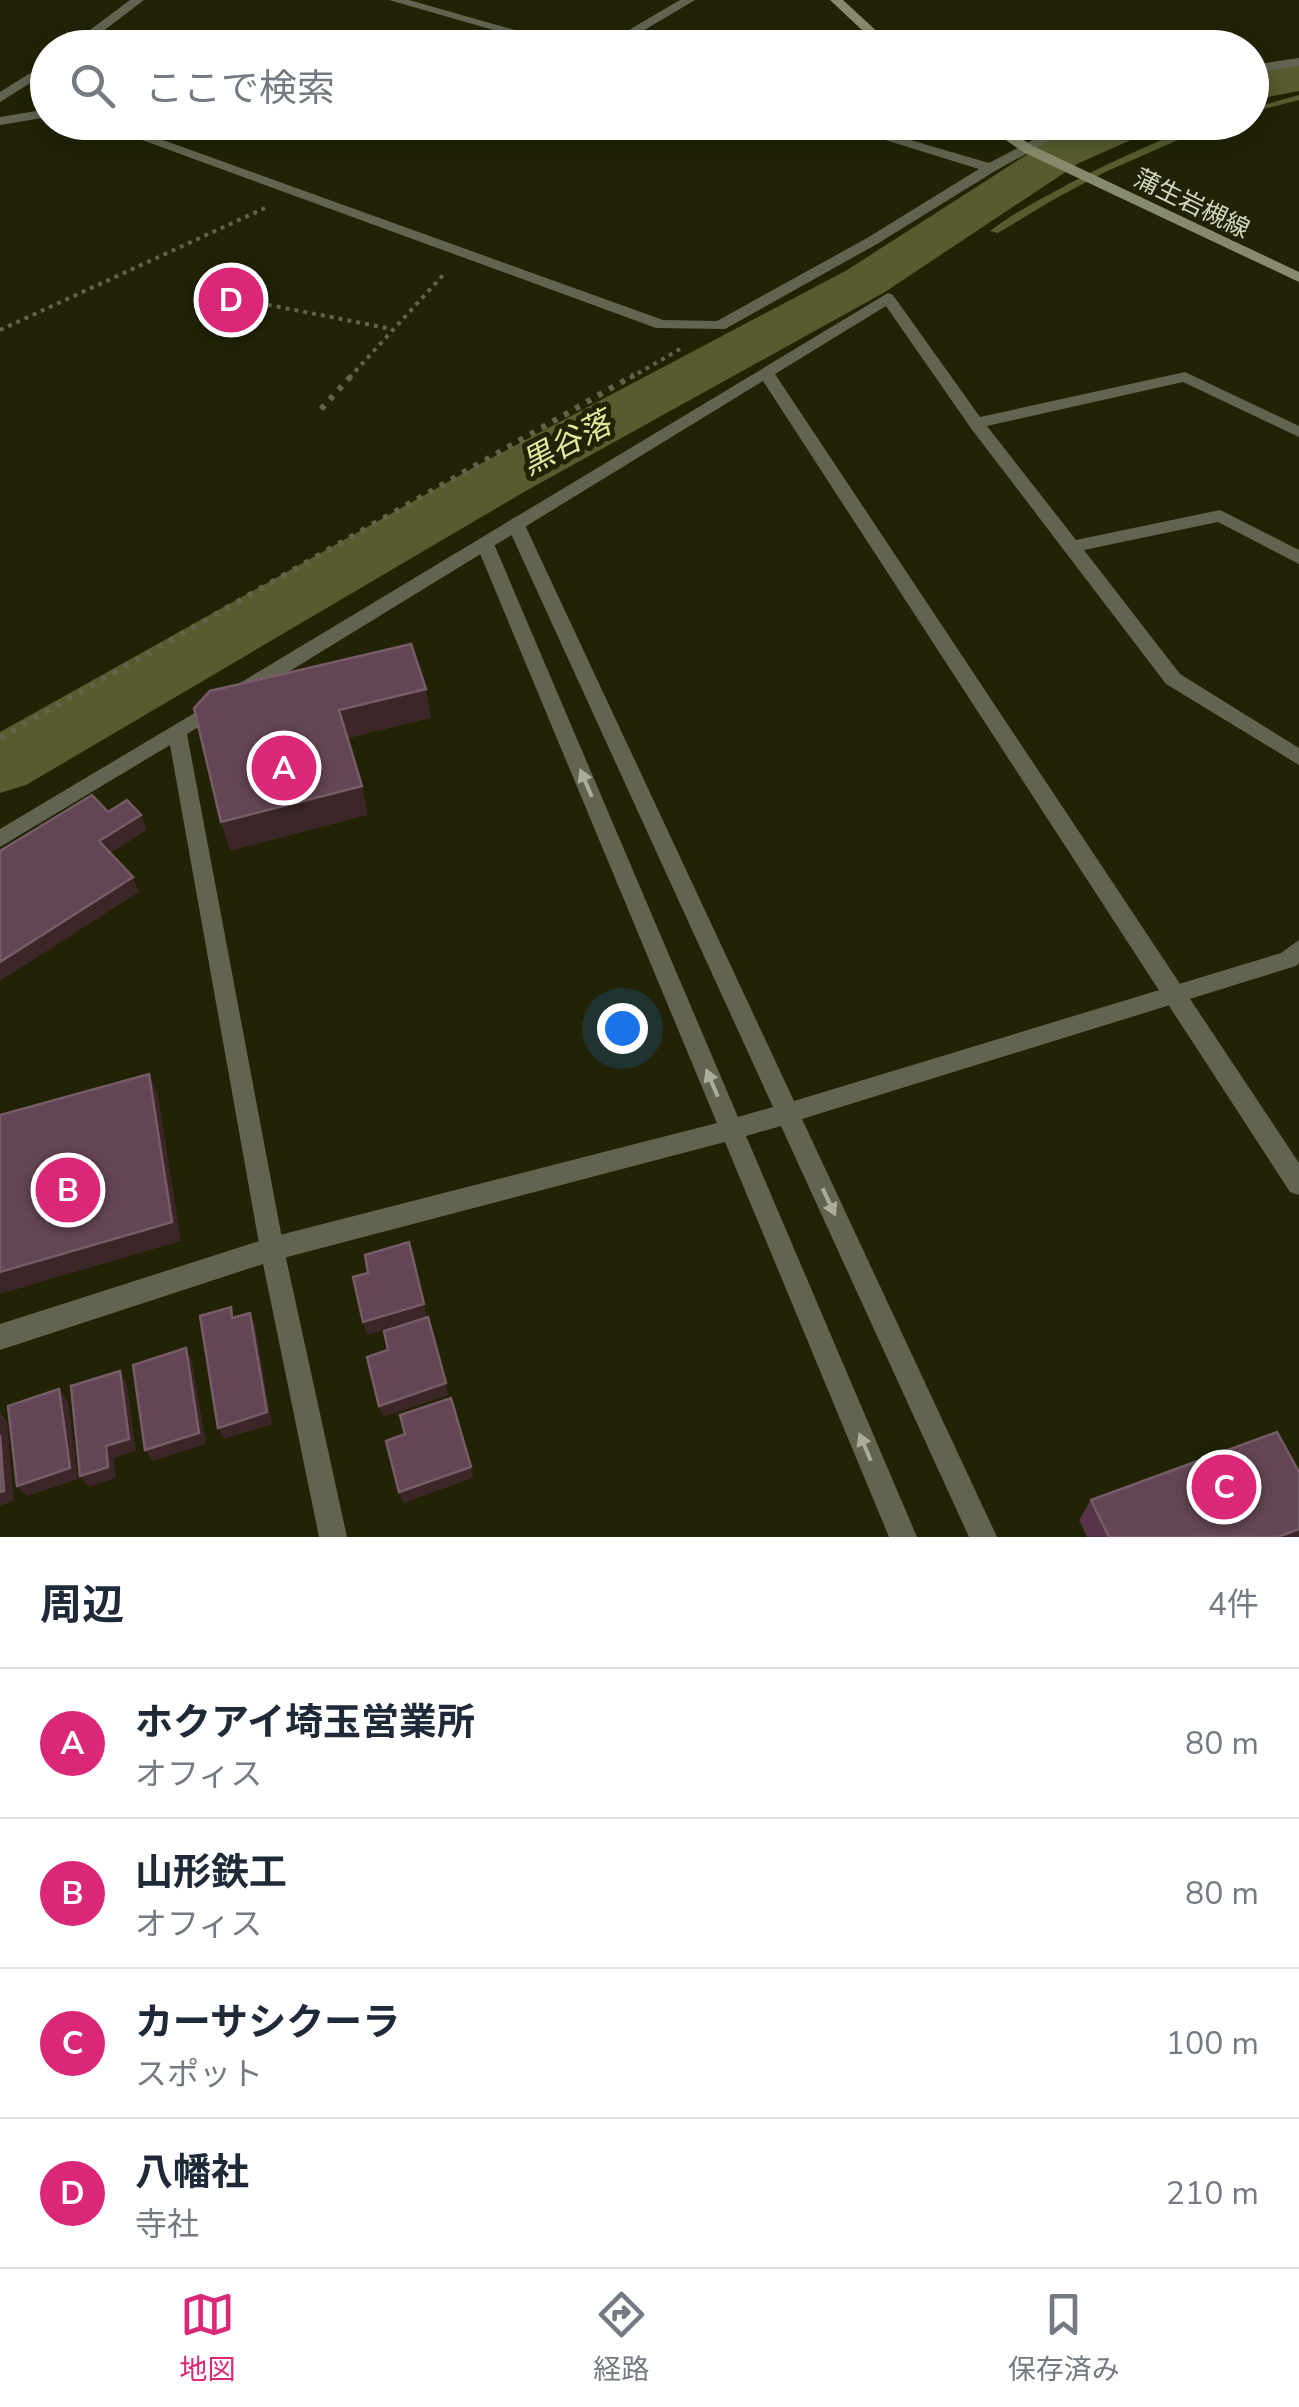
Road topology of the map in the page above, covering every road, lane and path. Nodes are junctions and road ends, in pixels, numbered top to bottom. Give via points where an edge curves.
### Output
1 (138, 0) edge
2 (395, 0) edge
3 (689, 0) edge
4 (836, 0) edge
5 (97, 30) edge
6 (506, 30) edge
7 (636, 30) edge
8 (870, 30) edge
9 (1299, 62) edge
10 (1269, 66) edge
11 (30, 78) edge
12 (0, 98) edge
13 (30, 116) edge
14 (0, 122) edge
15 (149, 140) edge
16 (894, 140) edge
17 (1015, 140) edge
18 (1052, 140) edge
19 (1034, 152) junction
20 (990, 168) junction
21 (298, 193) junction
22 (463, 253) junction
23 (1299, 278) edge
24 (259, 302) dead end
25 (720, 326) junction
26 (0, 330) edge
27 (393, 330) junction
28 (766, 373) junction
29 (320, 410) dead end
30 (976, 423) junction
31 (1299, 432) edge
32 (515, 524) junction
33 (485, 544) junction
34 (1072, 547) junction
35 (1299, 558) edge
36 (177, 731) junction
37 (0, 738) edge
38 (1299, 758) edge
39 (0, 839) edge
40 (1299, 948) edge
41 (1176, 995) junction
42 (788, 1114) junction
43 (732, 1130) junction
44 (1299, 1184) edge
45 (272, 1250) junction
46 (0, 1338) edge
47 (333, 1537) edge
48 (903, 1537) edge
49 (983, 1537) edge

1 - 5 street
2 - 6 street
3 - 7 street
4 - 8 main road
9 - 10 street
11 - 12 street
13 - 14 street
15 - 21 street
16 - 20 street
17 - 19 main road
18 - 19 street
19 - 20 street
19 - 23 main road, 蒲生岩槻線
20 - 25 street
21 - 22 street
21 - 26 path
22 - 25 street via 662,325
22 - 27 path
24 - 27 path
25 - 37 path
27 - 29 path
28 - 30 street via 888,298
28 - 32 street
28 - 41 street
30 - 31 street via 1185,376
30 - 34 street
32 - 33 street
32 - 42 street
33 - 36 street
43 -> 33 street
34 - 35 street via 1220,516
34 - 38 street via 1174,679
36 - 39 street
36 - 45 street
40 - 41 street via 1288,960
41 - 42 street
41 - 44 street
42 - 43 street
42 -> 49 street
43 - 45 street
48 -> 43 street
45 - 46 street
45 - 47 street

